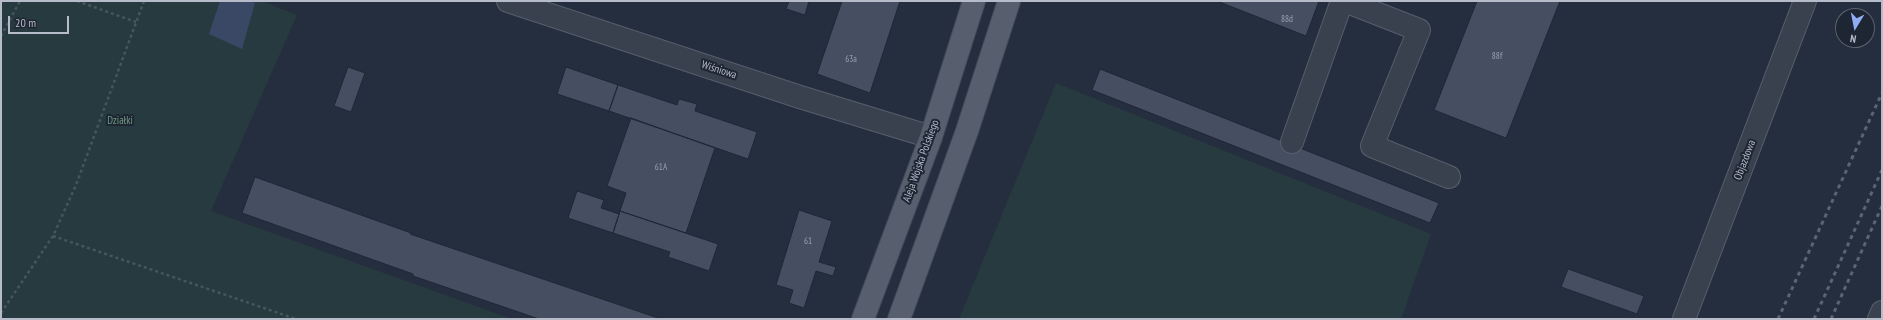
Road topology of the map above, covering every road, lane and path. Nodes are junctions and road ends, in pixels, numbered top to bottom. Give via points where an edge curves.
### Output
1 (20, 1) edge
2 (77, 1) edge
3 (144, 1) edge
4 (508, 1) edge
5 (974, 1) edge
6 (1009, 1) edge
7 (1342, 1) edge
8 (1346, 1) edge
9 (1805, 1) edge
10 (136, 22) junction
11 (1, 36) edge
12 (931, 137) junction
13 (1292, 142) dead end
14 (1450, 177) dead end
15 (53, 236) junction
16 (1882, 312) edge
17 (1, 313) edge
18 (296, 319) edge
19 (863, 319) edge
20 (899, 319) edge
21 (1684, 319) edge
22 (1879, 319) edge

1 - 11 path
2 - 10 path
3 - 10 path
4 - 12 street, Wiśniowa via 800,97
5 - 12 main road, Aleja Wojska Polskiego
6 - 20 main road via 955,167
7 - 13 street
8 - 14 street via 1419,30 1372,146
9 - 21 street, Objazdowa
10 - 15 path via 76,184
12 - 19 main road, Aleja Wojska Polskiego
15 - 17 path
15 - 18 path
16 - 22 street

